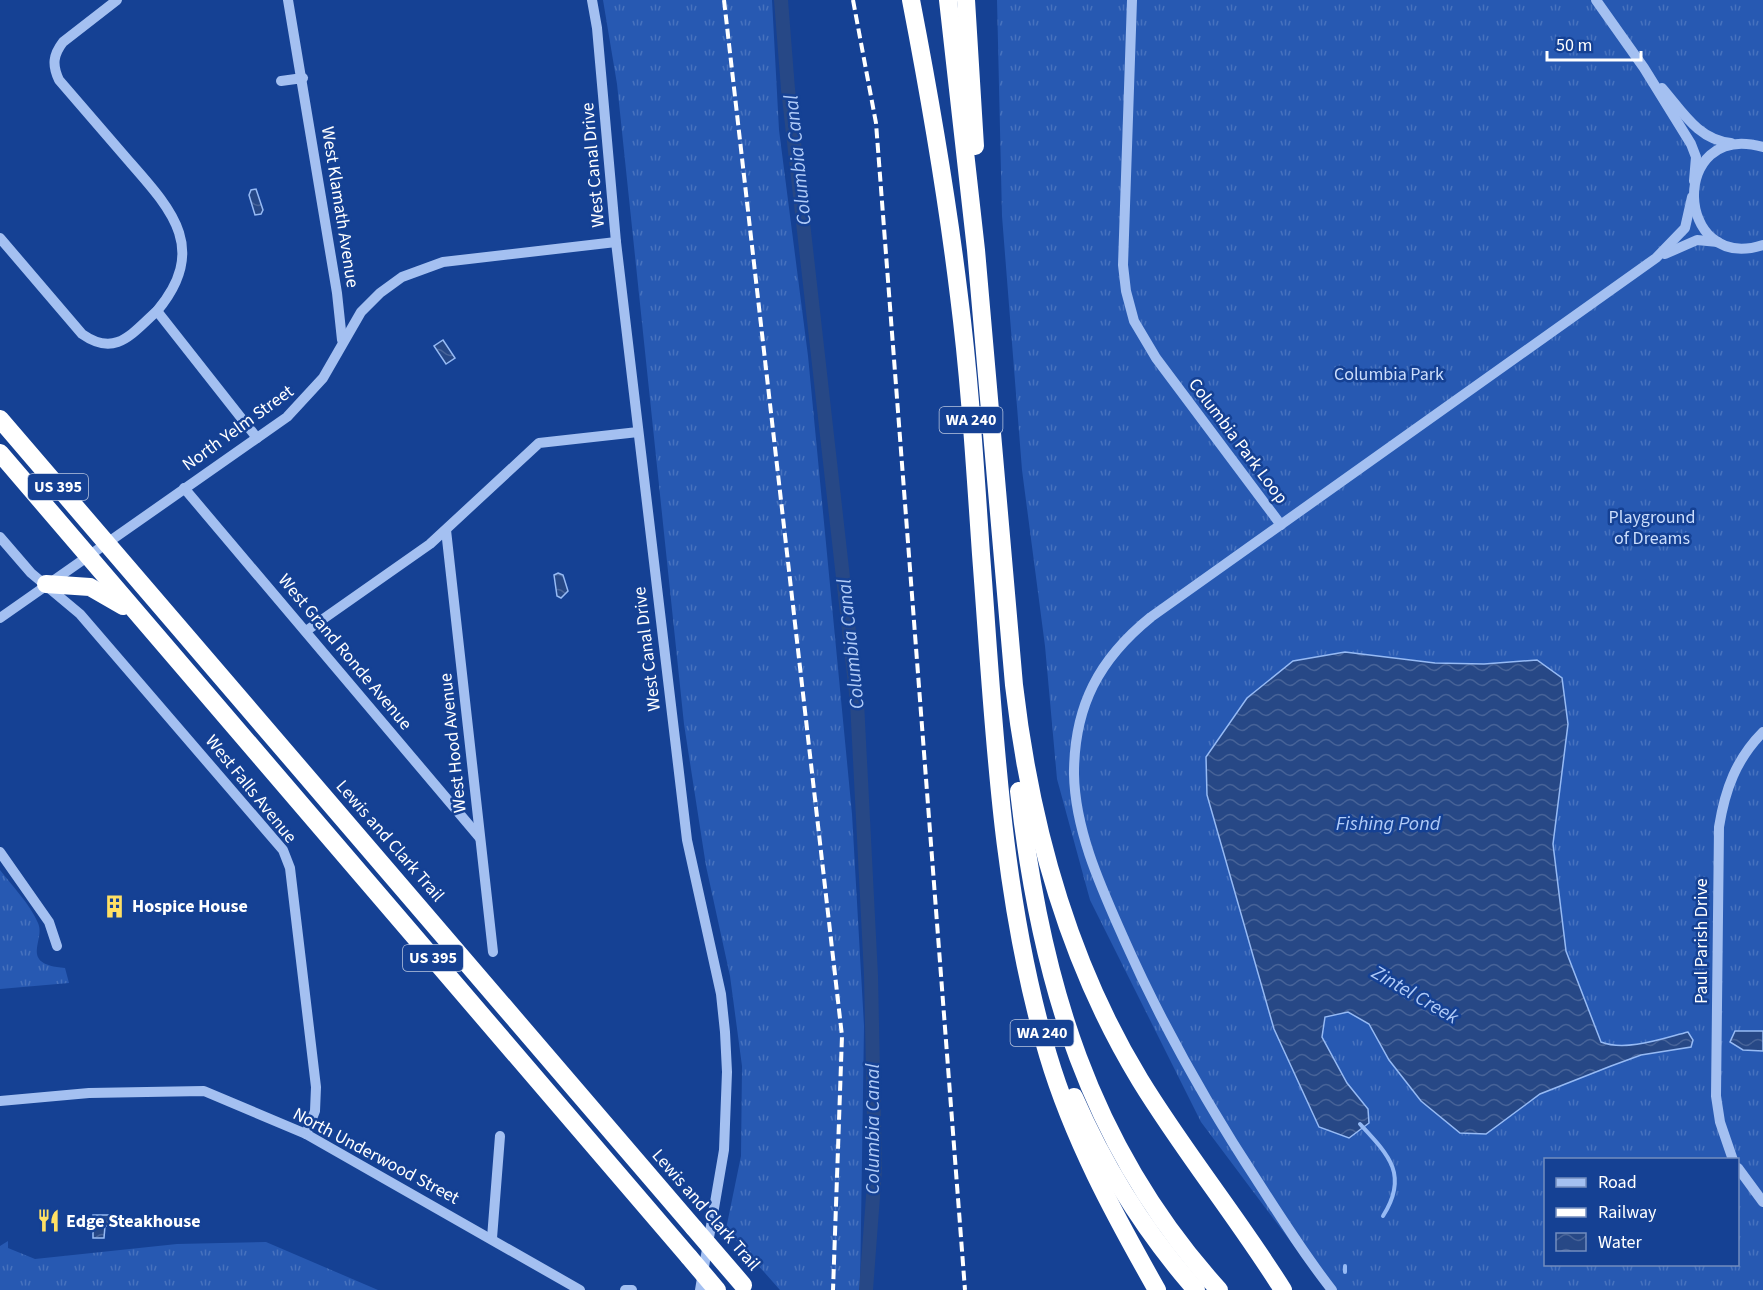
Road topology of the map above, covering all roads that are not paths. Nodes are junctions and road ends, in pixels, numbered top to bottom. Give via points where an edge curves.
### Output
1 (117, 0) edge
2 (288, 0) edge
3 (592, 0) edge
4 (911, 0) edge
5 (948, 0) edge
6 (966, 0) edge
7 (1132, 0) edge
8 (1596, 0) edge
9 (1644, 68) junction
10 (303, 78) junction
11 (281, 81) dead end
12 (1737, 144) junction
13 (1763, 147) edge
14 (1694, 181) junction
15 (1692, 197) junction
16 (0, 238) edge
17 (616, 242) junction
18 (1724, 244) junction
19 (1763, 245) edge
20 (1750, 248) junction
21 (976, 249) junction
22 (1763, 250) edge
23 (1656, 258) junction
24 (157, 311) junction
25 (342, 340) junction
26 (0, 419) edge
27 (638, 432) junction
28 (256, 438) junction
29 (0, 453) edge
30 (184, 488) junction
31 (1281, 525) junction
32 (446, 530) junction
33 (0, 537) edge
34 (107, 543) junction
35 (88, 556) junction
36 (46, 584) junction
37 (138, 614) junction
38 (0, 618) edge
39 (306, 631) junction
40 (1014, 685) junction
41 (1763, 732) edge
42 (480, 838) junction
43 (1006, 844) junction
44 (0, 852) edge
45 (57, 946) dead end
46 (493, 952) dead end
47 (0, 1101) edge
48 (306, 1134) junction
49 (500, 1136) dead end
50 (1732, 1158) edge
51 (1739, 1171) edge
52 (1763, 1202) edge
53 (492, 1238) junction
54 (745, 1287) edge
55 (580, 1290) edge
56 (625, 1290) edge
57 (632, 1290) edge
58 (700, 1290) edge
59 (717, 1290) edge
60 (1157, 1290) edge
61 (1196, 1290) edge
62 (1219, 1290) edge
63 (1283, 1290) edge
64 (1332, 1290) edge

1 - 24 street via 63,42 54,59 54,70 179,226 181,268 168,298
2 - 10 street, West Klamath Avenue
3 - 17 street, West Canal Drive
4 - 43 highway, WA 240 via 959,297
5 - 21 highway, WA 240
6 - 21 highway via 975,119
7 - 31 street, Columbia Park Loop via 1123,265 1131,309 1156,358
8 - 9 street
9 - 12 street via 1703,135
9 - 14 street via 1693,148
10 - 11 street
10 - 25 street, West Klamath Avenue
12 - 13 street
12 - 14 street via 1714,153
14 - 15 street, Columbia Park Loop
15 - 18 street via 1695,214 1704,229
15 - 23 street, Columbia Park Loop via 1685,228
16 - 24 street via 91,341 112,345 122,341
17 - 25 street, North Yelm Street via 480,257 415,270 371,301
17 - 27 street, West Canal Drive
18 - 20 street, Columbia Park Loop
18 - 23 street, Columbia Park Loop via 1697,240
19 - 20 street
20 - 22 street
21 - 40 highway, WA 240
23 - 31 street, Columbia Park Loop
24 - 28 street
25 - 28 street, North Yelm Street via 331,366 310,395
26 - 34 highway, Lewis and Clark Trail / US 395
27 - 32 street via 539,443
27 - 58 street, West Canal Drive via 687,840 721,994 725,1032 724,1150
28 - 30 street, North Yelm Street
29 - 35 highway, US 395
30 - 34 street, North Yelm Street
30 - 39 street, West Grand Ronde Avenue
31 - 64 street via 1151,617 1111,655 1087,700 1074,776 1080,820 1095,869 1158,1014 1239,1153
32 - 39 street
32 - 42 street, West Hood Avenue
33 - 36 street, West Falls Avenue via 27,569
34 - 35 street, North Yelm Street
34 - 54 highway, Lewis and Clark Trail / US 395, bridge
35 - 36 street, North Yelm Street
35 - 37 highway, US 395
36 - 37 highway via 96,589
36 - 38 street, North Yelm Street
36 - 48 street, West Falls Avenue via 92,628 283,850 290,868 314,1059 315,1112
37 - 59 highway, US 395, bridge
39 - 42 street, West Grand Ronde Avenue
40 - 62 highway via 1018,774 1031,883 1048,966 1074,1050 1103,1119 1140,1186 1186,1252
40 - 63 highway, WA 240 via 1022,753 1041,838 1068,927 1096,997 1151,1098
41 - 50 street, Paul Parish Drive via 1739,761 1728,785 1719,827 1717,1108
42 - 46 street, West Hood Avenue
43 - 60 highway, WA 240 via 1028,975 1054,1074 1086,1158
43 - 61 highway via 1039,994 1071,1091 1123,1192
44 - 45 street via 49,922
47 - 48 street, North Underwood Street via 89,1093 204,1090
48 - 53 street, North Underwood Street
49 - 53 street
51 - 52 street
53 - 55 street, North Underwood Street
56 - 57 street

